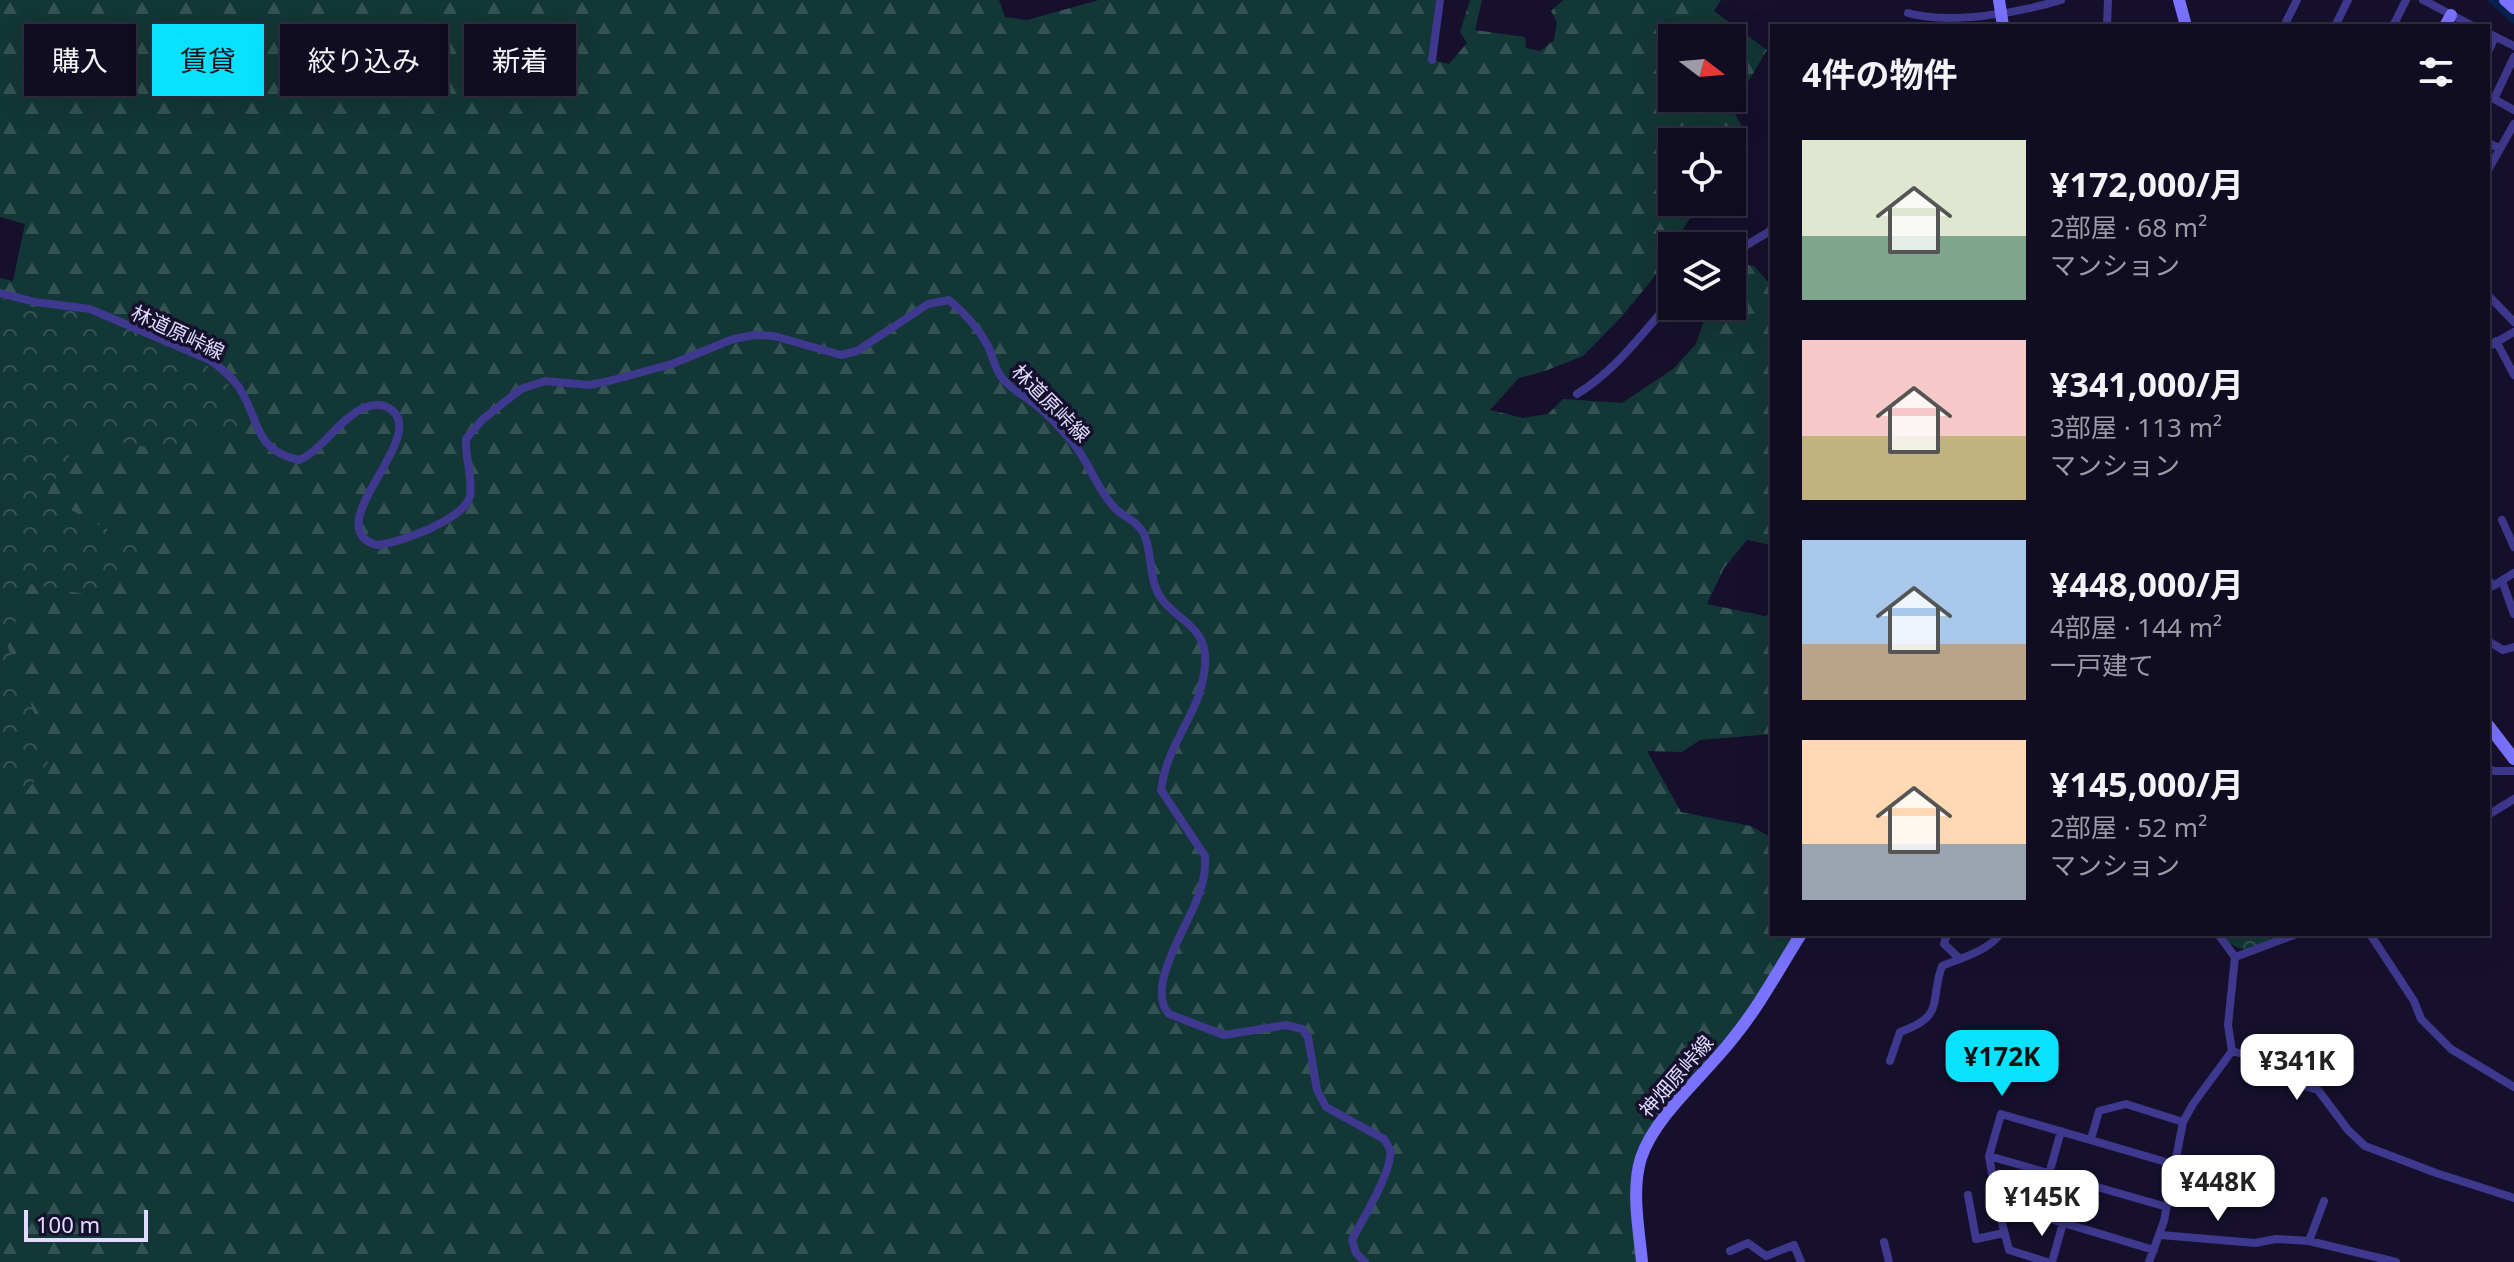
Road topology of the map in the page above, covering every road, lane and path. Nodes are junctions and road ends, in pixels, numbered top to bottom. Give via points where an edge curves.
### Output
1 (1440, 0) edge
2 (2061, 0) edge
3 (2108, 0) edge
4 (2179, 0) edge
5 (2297, 0) edge
6 (2348, 0) edge
7 (2406, 0) edge
8 (2423, 0) edge
9 (2505, 0) edge
10 (2000, 6) edge
11 (2514, 8) edge
12 (1908, 13) dead end
13 (2448, 20) edge
14 (2107, 24) edge
15 (2185, 24) edge
16 (2285, 24) edge
17 (2336, 24) edge
18 (2394, 24) edge
19 (2492, 35) edge
20 (2514, 46) edge
21 (2514, 57) edge
22 (1432, 60) dead end
23 (2514, 110) edge
24 (2514, 124) edge
25 (2490, 144) edge
26 (2499, 148) junction
27 (2490, 166) edge
28 (1770, 231) edge
29 (1746, 246) edge
30 (0, 293) edge
31 (2490, 297) edge
32 (1658, 316) edge
33 (2514, 322) edge
34 (2514, 332) edge
35 (2492, 344) edge
36 (2514, 375) edge
37 (1577, 394) dead end
38 (2502, 520) dead end
39 (2514, 547) edge
40 (2514, 573) edge
41 (2502, 581) junction
42 (2490, 582) edge
43 (2514, 614) edge
44 (2490, 642) edge
45 (2514, 647) edge
46 (2490, 728) edge
47 (2514, 759) edge
48 (2490, 769) edge
49 (2514, 771) edge
50 (2514, 799) edge
51 (2490, 814) edge
52 (1800, 936) edge
53 (1946, 936) edge
54 (1998, 936) edge
55 (2219, 936) edge
56 (2292, 936) edge
57 (2371, 936) edge
58 (2235, 957) junction
59 (1959, 958) junction
60 (2232, 1051) junction
61 (1890, 1061) dead end
62 (2514, 1087) edge
63 (2183, 1122) junction
64 (2061, 1131) junction
65 (2091, 1139) junction
66 (1989, 1156) junction
67 (2173, 1164) junction
68 (2051, 1174) junction
69 (1968, 1195) dead end
70 (2514, 1198) edge
71 (2324, 1201) dead end
72 (1997, 1203) junction
73 (2167, 1207) junction
74 (2042, 1216) junction
75 (2063, 1223) junction
76 (2004, 1233) junction
77 (2161, 1235) junction
78 (2309, 1241) junction
79 (1884, 1242) dead end
80 (2154, 1250) junction
81 (1730, 1251) dead end
82 (1365, 1262) edge
83 (1642, 1262) edge
84 (1801, 1262) edge
85 (1889, 1262) edge
86 (2050, 1262) edge
87 (2149, 1262) edge
88 (2396, 1262) edge

1 - 22 street
2 - 10 street
3 - 14 street
4 - 15 street
5 - 16 street
6 - 17 street
7 - 18 street
8 - 13 street
9 - 11 street
10 - 12 street via 1937,19
19 - 20 street
21 - 23 street via 2494,99
24 - 26 street
25 - 26 street
26 - 27 street
28 - 29 street
30 - 82 street, 林道原峠線 via 90,309 210,360 239,388 271,450 286,457 299,460 318,449 359,410 386,406 395,413 399,435 359,519 364,537 376,545 410,538 464,507 470,495 466,439 521,389 545,381 609,381 755,335 841,355 857,351 928,304 949,300 972,321 1008,386 1038,406 1076,446 1116,510 1135,521 1143,533 1156,589 1187,620 1203,647 1198,700 1172,747 1161,790 1205,856 1206,869 1168,966 1162,1007 1224,1035 1286,1025 1302,1029 1326,1107 1384,1139 1390,1148 1383,1177 1352,1240
31 - 33 street
32 - 37 street via 1624,356
34 - 35 street
35 - 36 street
38 - 39 street
40 - 41 street
41 - 42 street via 2493,586
41 - 43 street
44 - 45 street via 2503,650
46 - 47 street
48 - 49 street
50 - 51 street
52 - 83 street, 神畑原峠線 via 1735,1036 1650,1136 1638,1183
53 - 59 street via 1944,944
54 - 59 street
55 - 58 street
56 - 58 street
57 - 62 street via 2421,1019 2451,1049
58 - 60 street via 2228,1025
59 - 61 street via 1942,966 1931,1015 1900,1032
60 - 63 street
60 - 70 street via 2277,1064 2294,1083 2318,1090 2365,1146
63 - 65 street via 2126,1104 2099,1111
63 - 67 street
64 - 65 street
64 - 66 street via 2001,1114
64 - 68 street
65 - 67 street
66 - 68 street
66 - 72 street
67 - 73 street
68 - 73 street
68 - 74 street
69 - 76 street via 1976,1239
71 - 78 street
72 - 74 street
72 - 76 street
73 - 77 street
74 - 75 street
75 - 80 street
75 - 86 street
76 - 86 street via 2009,1250
77 - 78 street via 2255,1243
77 - 80 street
78 - 88 street
79 - 85 street
80 - 87 street
81 - 84 street via 1748,1243 1766,1256 1794,1245

